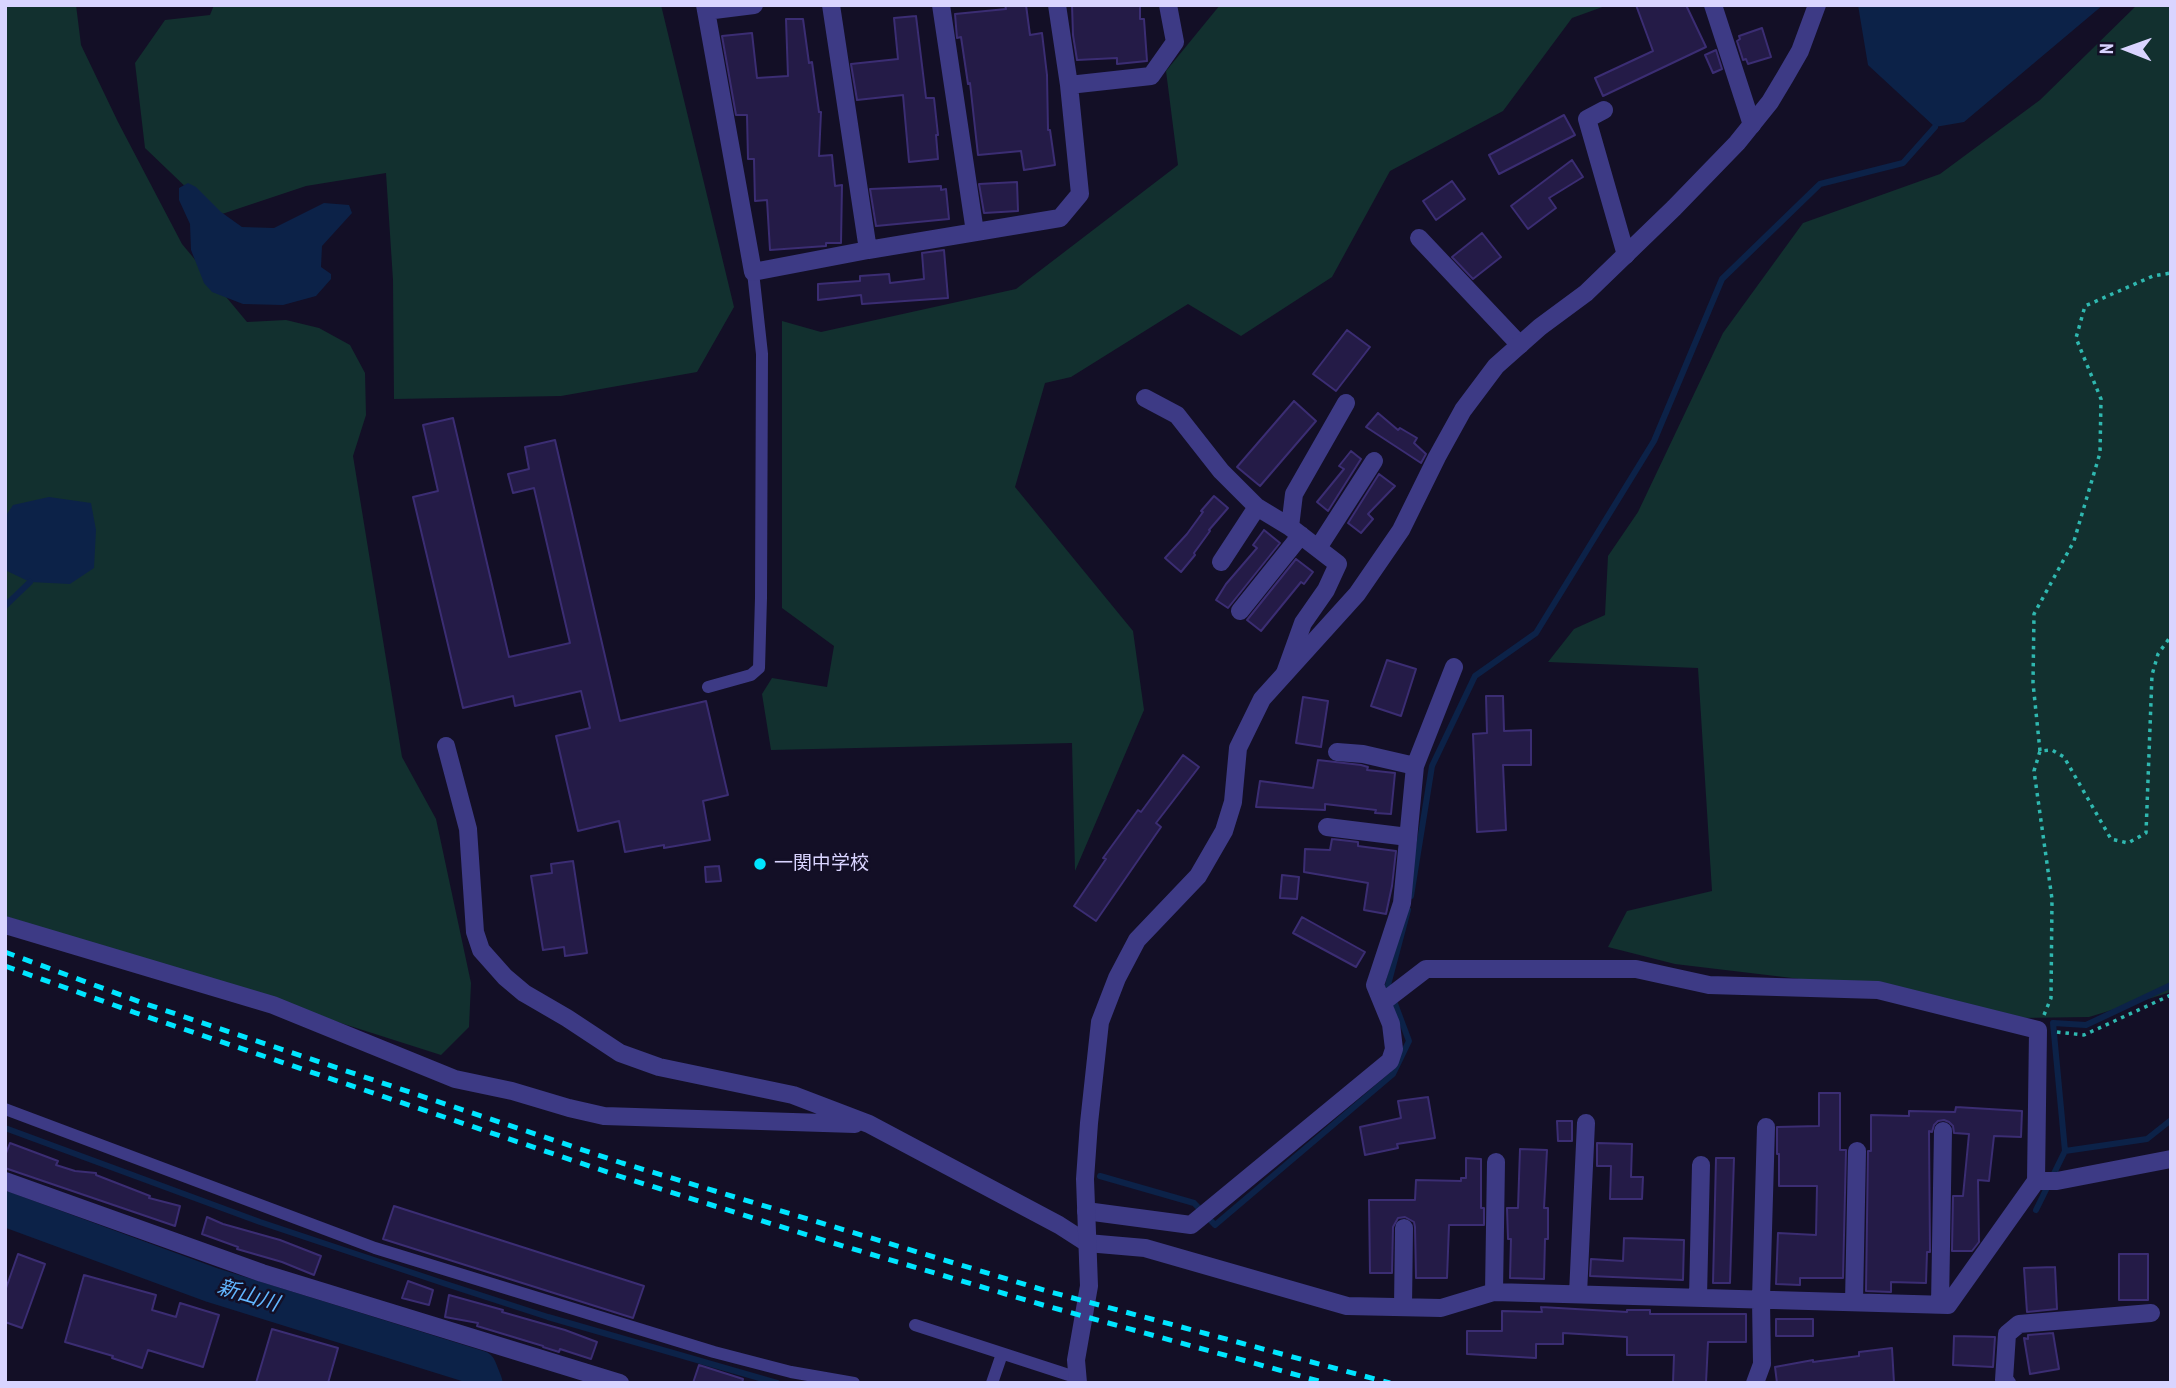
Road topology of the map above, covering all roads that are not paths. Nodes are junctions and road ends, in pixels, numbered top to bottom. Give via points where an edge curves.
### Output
1 (754, 5) edge
2 (831, 5) edge
3 (942, 5) edge
4 (1057, 5) edge
5 (1168, 5) edge
6 (1713, 5) edge
7 (1817, 5) edge
8 (705, 8) edge
9 (1069, 85) junction
10 (1604, 110) dead end
11 (1752, 125) junction
12 (975, 233) junction
13 (1419, 238) dead end
14 (868, 250) junction
15 (1626, 255) junction
16 (753, 272) junction
17 (1520, 345) junction
18 (1145, 398) dead end
19 (1346, 403) dead end
20 (1374, 461) dead end
21 (1257, 507) junction
22 (1295, 531) junction
23 (1318, 548) junction
24 (1221, 562) dead end
25 (1240, 611) dead end
26 (1454, 667) dead end
27 (1285, 673) junction
28 (708, 687) dead end
29 (446, 746) dead end
30 (1337, 752) dead end
31 (1415, 766) junction
32 (1327, 827) dead end
33 (1408, 837) junction
34 (5, 925) edge
35 (1383, 1002) junction
36 (5, 1109) edge
37 (1586, 1123) dead end
38 (869, 1124) junction
39 (1766, 1127) dead end
40 (1943, 1131) dead end
41 (1857, 1151) dead end
42 (2171, 1159) edge
43 (1496, 1162) dead end
44 (1701, 1165) dead end
45 (5, 1181) edge
46 (2036, 1181) junction
47 (1086, 1211) junction
48 (1404, 1228) dead end
49 (1087, 1243) junction
50 (1494, 1292) junction
51 (1578, 1294) junction
52 (1698, 1297) junction
53 (1761, 1299) junction
54 (1854, 1302) junction
55 (1940, 1304) junction
56 (1403, 1307) junction
57 (2151, 1313) dead end
58 (915, 1325) dead end
59 (1002, 1354) junction
60 (1078, 1380) edge
61 (620, 1383) edge
62 (854, 1383) edge
63 (992, 1383) edge
64 (1755, 1383) edge
65 (2007, 1383) edge

1 - 8 street
2 - 14 street
3 - 12 street
4 - 9 street
5 - 9 street via 1175,42 1151,76
6 - 11 street
7 - 11 street via 1800,51
8 - 16 street
9 - 12 street via 1080,194 1060,218
10 - 15 street via 1587,119
11 - 15 street
12 - 14 street
13 - 17 street
14 - 16 street
15 - 17 street
16 - 28 lane via 762,354 759,668 751,675
17 - 27 street via 1496,366 1463,410 1401,530 1356,594
18 - 21 street via 1177,415 1221,471
19 - 22 street via 1294,494
20 - 23 street
21 - 22 street
21 - 24 street
22 - 23 street
22 - 25 street
23 - 27 street via 1338,564 1303,623
26 - 31 street
27 - 47 street via 1262,699 1238,748 1233,802 1224,831 1198,876 1137,940 1116,978 1100,1022 1089,1123
29 - 38 street via 468,829 475,932 481,950 505,977 620,1053 659,1068 793,1095
30 - 31 street
31 - 33 street
32 - 33 street
33 - 35 street via 1402,903 1375,985
34 - 38 street via 273,1005 455,1079 569,1108 604,1116
35 - 46 street via 1426,969 1636,970 1709,985 1878,990 2038,1030
35 - 47 street via 1394,1049 1390,1061 1191,1225
36 - 62 lane via 375,1248 714,1352
37 - 51 street
38 - 49 street
39 - 53 street
40 - 55 street
41 - 54 street
42 - 46 street
43 - 50 street
44 - 52 street
45 - 61 street via 262,1273
46 - 55 street via 1948,1305
47 - 49 street
48 - 56 street
49 - 56 street via 1145,1248 1347,1307
49 - 60 street via 1090,1286 1076,1360
50 - 51 street
50 - 56 street via 1441,1308
51 - 52 street
52 - 53 street
53 - 54 street
53 - 64 street via 1762,1364
54 - 55 street
57 - 65 street via 2019,1324 2007,1334
58 - 59 lane
59 - 60 lane
59 - 63 lane

